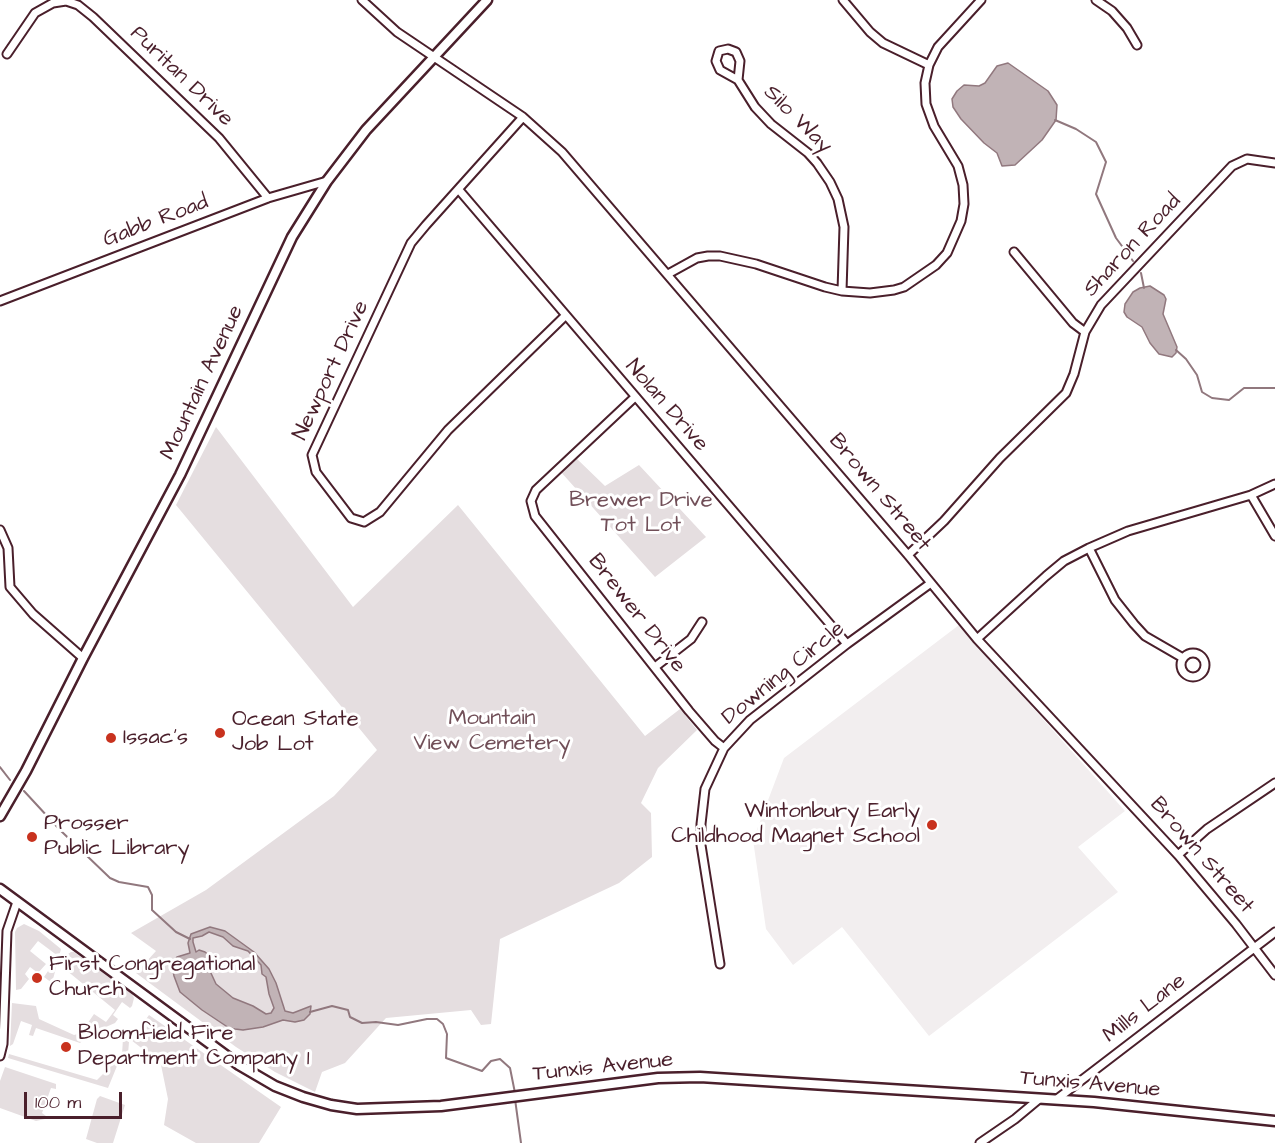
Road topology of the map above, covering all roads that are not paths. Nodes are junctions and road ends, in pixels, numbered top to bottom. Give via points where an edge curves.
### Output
1 (362, 0) edge
2 (487, 0) edge
3 (843, 0) edge
4 (981, 0) edge
5 (1096, 0) edge
6 (1137, 45) dead end
7 (7, 54) dead end
8 (435, 57) junction
9 (929, 64) junction
10 (738, 80) junction
11 (523, 117) junction
12 (1275, 163) edge
13 (327, 181) junction
14 (459, 190) junction
15 (268, 198) junction
16 (1014, 252) dead end
17 (668, 274) junction
18 (842, 291) junction
19 (0, 301) edge
20 (565, 316) junction
21 (1085, 332) junction
22 (635, 397) junction
23 (1275, 484) edge
24 (1251, 495) junction
25 (0, 530) edge
26 (1275, 536) edge
27 (1089, 548) junction
28 (908, 555) junction
29 (931, 583) junction
30 (702, 622) dead end
31 (977, 639) junction
32 (847, 644) junction
33 (82, 658) junction
34 (1183, 658) dead end
35 (655, 667) junction
36 (724, 748) junction
37 (1275, 783) edge
38 (0, 816) edge
39 (1178, 855) junction
40 (0, 889) edge
41 (17, 902) junction
42 (1275, 932) edge
43 (1254, 946) junction
44 (720, 964) dead end
45 (1275, 975) edge
46 (0, 1056) edge
47 (1039, 1098) junction
48 (1057, 1099) junction
49 (1275, 1121) edge
50 (980, 1143) edge

1 - 8 street, Brown Street via 397,32
2 - 8 main road, Mountain Avenue
3 - 9 street via 883,43
4 - 9 street via 938,48
5 - 6 street via 1112,11
7 - 15 street, Puritan Drive via 35,13 53,3 66,1 78,5 219,138
8 - 11 street, Brown Street
8 - 13 main road, Mountain Avenue via 366,130
9 - 18 street via 926,104 934,126 958,165 963,185 961,221 947,253 904,287 882,292
10 - 10 street, Silo Way via 739,56 732,49 719,51 716,61 720,70
10 - 18 street, Silo Way via 754,107 808,153 830,182 844,227
11 - 14 street, Newport Drive
11 - 17 street, Brown Street via 562,152
12 - 21 street, Sharon Road via 1247,159 1232,166 1101,305
13 - 15 street, Gabb Road
13 - 33 main road, Mountain Avenue via 292,237 180,475
14 - 20 street, Nolan Drive
14 - 20 street, Newport Drive via 411,243 312,455 316,472 351,518 364,522 380,512 448,430
15 - 19 street, Gabb Road
16 - 21 street via 1073,323
17 - 18 street via 697,258 720,256
17 - 28 street, Brown Street
20 - 22 street, Nolan Drive
21 - 28 street, Sharon Road via 1066,393
22 - 32 street, Nolan Drive
22 - 35 street, Brewer Drive via 536,490 531,501 535,516
23 - 24 street
24 - 26 street
24 - 27 street via 1128,531
25 - 33 street via 8,548 10,587 33,614
27 - 31 street via 1064,561
27 - 34 street via 1115,600 1134,624 1145,636
28 - 29 street, Brown Street
29 - 31 street, Brown Street
29 - 32 street, Downing Circle
30 - 35 street via 691,639
31 - 39 street, Brown Street
32 - 36 street, Downing Circle via 750,720
33 - 38 main road, Mountain Avenue
35 - 36 street, Brewer Drive
36 - 44 street, Downing Circle via 705,789 701,824
37 - 39 street via 1207,829
39 - 43 street, Brown Street
40 - 41 main road, Tunxis Avenue
41 - 46 street via 7,931
41 - 47 main road, Tunxis Avenue via 239,1065 275,1086 331,1105 357,1109 441,1106 658,1078 700,1077
42 - 43 street, Mills Lane
43 - 45 street, Brown Street
43 - 48 street, Mills Lane
47 - 48 main road, Tunxis Avenue
47 - 50 street
48 - 49 main road, Tunxis Avenue

